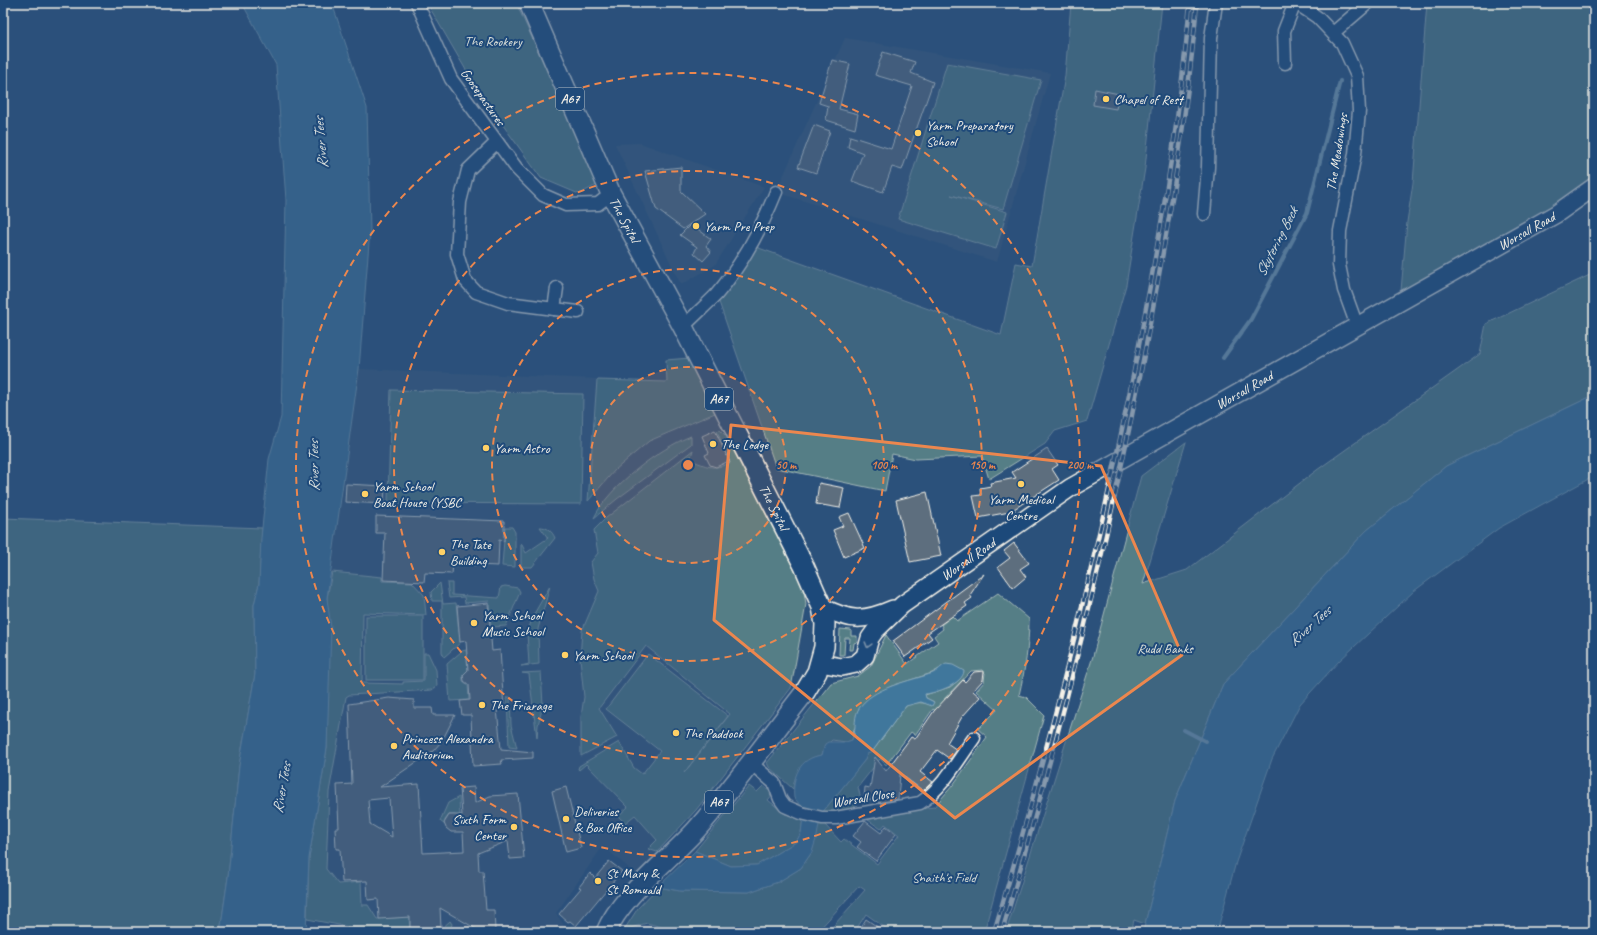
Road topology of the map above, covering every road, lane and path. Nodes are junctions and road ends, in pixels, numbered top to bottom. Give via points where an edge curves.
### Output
1 (417, 3) edge
2 (529, 3) edge
3 (1216, 3) edge
4 (1296, 3) edge
5 (1368, 3) edge
6 (1333, 34) junction
7 (1285, 63) dead end
8 (496, 142) junction
9 (1594, 188) edge
10 (776, 192) dead end
11 (611, 194) junction
12 (1204, 214) dead end
13 (557, 288) dead end
14 (554, 309) junction
15 (578, 312) dead end
16 (1357, 326) junction
17 (683, 327) junction
18 (902, 605) junction
19 (822, 607) junction
20 (820, 663) junction
21 (974, 738) dead end
22 (751, 763) junction
23 (606, 932) edge

1 - 8 street, Goosepastures via 451,79
2 - 11 main road, The Spital / A67
3 - 12 street via 1211,38 1208,167
4 - 6 street, The Meadowings via 1317,17
4 - 7 street via 1284,31
5 - 6 street
6 - 16 street, The Meadowings via 1342,43 1357,76 1359,110 1355,154 1340,231 1339,265 1344,290
8 - 11 street, Goosepastures via 517,169 543,195 560,203 598,204
8 - 14 street, Goosepastures via 468,170 460,202 457,254 465,280 476,292 508,303
9 - 16 main road, Worsall Road via 1556,214
10 - 17 street via 762,226 741,262 716,294
11 - 17 main road, The Spital / A67
13 - 14 street
14 - 15 street, Goosepastures
16 - 18 main road, Worsall Road via 1070,488
17 - 19 main road, The Spital / A67 via 804,566
18 - 19 main road, Worsall Road via 865,619 840,616
18 -> 20 main road, Worsall Road via 875,631 870,638 865,656 860,661 842,667
19 - 20 main road, The Spital / A67 via 825,635
20 - 22 main road, The Spital / A67 via 805,692
21 - 22 street, Worsall Close via 948,774 920,803 836,818 801,813 783,804 774,783
22 - 23 main road, The Spital / A67 via 695,831 626,901

